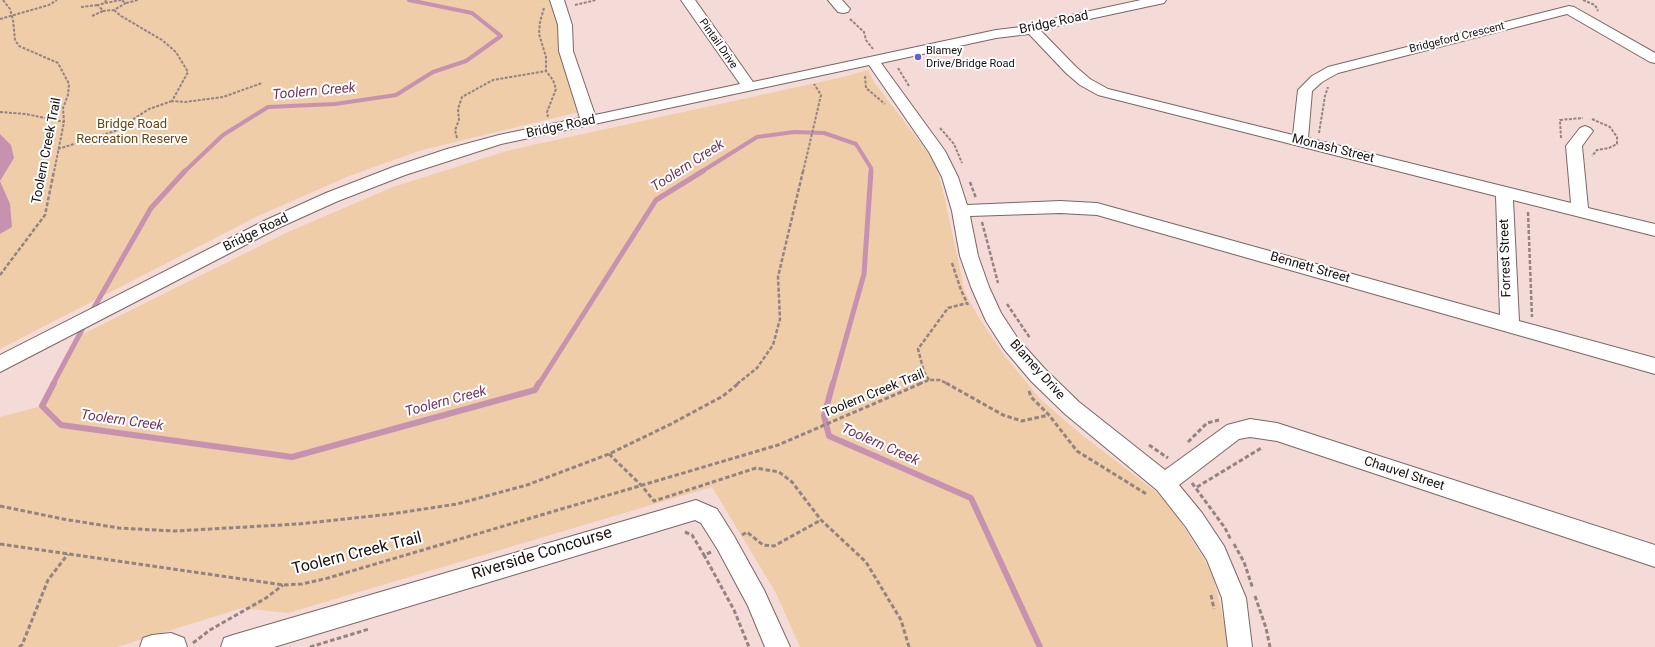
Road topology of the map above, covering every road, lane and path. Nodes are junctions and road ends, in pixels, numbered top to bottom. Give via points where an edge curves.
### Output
1 (3, 0) edge
2 (57, 0) edge
3 (106, 0) edge
4 (121, 0) edge
5 (138, 0) edge
6 (596, 0) edge
7 (688, 0) edge
8 (1159, 0) edge
9 (565, 2) edge
10 (105, 3) junction
11 (126, 3) junction
12 (542, 4) dead end
13 (839, 4) edge
14 (98, 5) junction
15 (81, 7) dead end
16 (114, 10) junction
17 (103, 11) junction
18 (12, 16) junction
19 (92, 16) dead end
20 (0, 19) edge
21 (1032, 30) junction
22 (873, 56) junction
23 (1655, 59) edge
24 (897, 65) dead end
25 (546, 71) junction
26 (813, 82) dead end
27 (262, 83) dead end
28 (1329, 86) dead end
29 (749, 87) junction
30 (913, 91) dead end
31 (172, 101) junction
32 (0, 112) edge
33 (589, 121) junction
34 (64, 122) junction
35 (939, 127) dead end
36 (551, 129) junction
37 (1585, 131) dead end
38 (1323, 135) dead end
39 (1300, 141) junction
40 (458, 143) dead end
41 (58, 149) junction
42 (964, 168) dead end
43 (969, 180) dead end
44 (1504, 192) junction
45 (1528, 205) dead end
46 (969, 210) junction
47 (1580, 211) junction
48 (1655, 230) edge
49 (0, 275) edge
50 (999, 287) dead end
51 (1005, 300) dead end
52 (967, 302) dead end
53 (1532, 320) dead end
54 (1510, 324) junction
55 (1031, 340) dead end
56 (0, 364) edge
57 (1655, 366) edge
58 (929, 380) junction
59 (1144, 442) dead end
60 (609, 454) junction
61 (1167, 484) junction
62 (642, 486) junction
63 (0, 506) edge
64 (821, 520) junction
65 (726, 543) junction
66 (0, 544) edge
67 (68, 553) junction
68 (1655, 556) edge
69 (284, 585) junction
70 (1210, 590) dead end
71 (1214, 611) dead end
72 (19, 647) edge
73 (152, 647) edge
74 (175, 647) edge
75 (187, 647) edge
76 (233, 647) edge
77 (749, 647) edge
78 (778, 647) edge
79 (909, 647) edge
80 (1240, 647) edge
81 (1270, 647) edge

1 - 18 path, Toolern Creek Trail
2 - 18 path via 49,5
3 - 10 path
4 - 10 path
4 - 11 path
5 - 11 path
6 - 9 path
7 - 29 street, Pintail Drive
8 - 21 street, Bridge Road via 1054,22
9 - 33 street via 566,51
10 - 14 path
11 - 16 path
12 - 25 path via 544,9 539,34 546,57
13 - 22 path via 864,32
14 - 15 path
14 - 17 path
16 - 17 path
16 - 31 path via 162,40 176,52 188,72
17 - 19 path
18 - 20 path
18 - 34 path, Toolern Creek Trail via 15,40 19,46 58,64 64,73 68,95 63,108
21 - 22 street, Bridge Road
21 - 39 street, Monash Street via 1071,70 1085,82 1104,92
22 - 29 street, Bridge Road
22 - 46 street, Blamey Drive via 937,151
23 - 39 street, Bridgeford Crescent via 1569,10 1333,70 1305,90
24 - 30 path
25 - 36 path via 556,89 547,112
25 - 40 path via 493,80 462,97 455,130
26 - 60 path via 821,95 778,277 780,319 773,345 757,368 723,396
27 - 31 path via 224,97
28 - 38 path via 1319,132
29 - 33 street, Bridge Road
31 - 41 path via 149,110 115,131
32 - 34 path via 26,114
33 - 36 street, Bridge Road
34 - 41 path, Toolern Creek Trail
35 - 42 path via 954,144
36 - 56 street, Bridge Road via 492,142 400,171 332,197 236,242
37 - 47 street via 1574,146
39 - 44 street, Monash Street
41 - 49 path, Toolern Creek Trail via 45,215
43 - 46 path
44 - 47 street, Monash Street
44 - 54 street, Forrest Street
45 - 53 path
46 - 50 path
46 - 54 street, Bennett Street via 1060,207 1097,209
46 - 61 street, Blamey Drive via 969,256 993,316 1011,344 1072,408
47 - 48 street, Monash Street
51 - 55 path
52 - 58 path via 948,308 918,349 924,372
54 - 57 street, Bennett Street
58 - 61 path, Toolern Creek Trail via 940,380 1003,415 1022,421 1049,415 1077,451
58 - 62 path, Toolern Creek Trail via 778,445
59 - 61 path via 1163,454
60 - 62 path
60 - 63 path via 527,485 457,504 298,524 175,531 119,528
61 - 68 street, Chauvel Street via 1234,431 1250,428 1277,432
61 - 80 street, Blamey Drive via 1216,554 1234,598
61 - 81 path via 1197,488 1225,528 1244,562
62 - 64 path via 654,501 756,468 779,472 792,482
62 - 69 path, Toolern Creek Trail via 328,578
64 - 65 path via 774,546 763,545 747,532
64 - 79 path via 866,562 901,620
65 - 76 street, Riverside Concourse via 709,516 689,510
65 - 77 path via 704,555 734,610
65 - 78 street, Riverside Concourse via 756,598
66 - 67 path, Toolern Creek Trail
67 - 69 path, Toolern Creek Trail
67 - 72 path via 48,580
69 - 75 path
70 - 71 path
73 - 74 street

